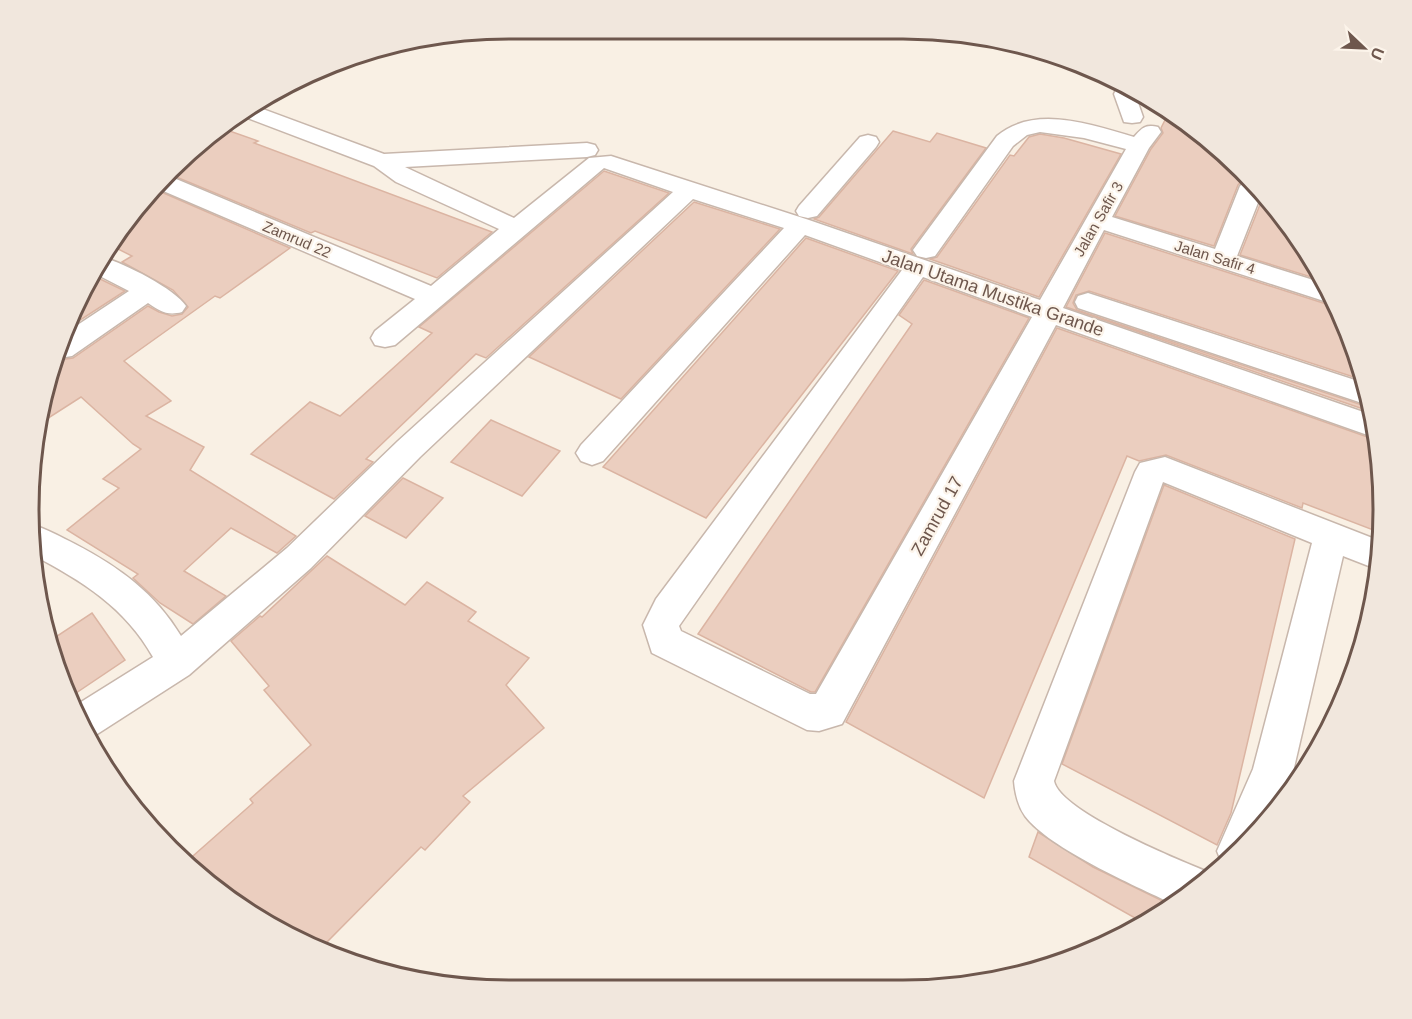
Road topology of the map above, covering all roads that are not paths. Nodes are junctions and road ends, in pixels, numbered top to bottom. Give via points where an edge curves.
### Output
1 (1126, 96) edge
2 (255, 114) edge
3 (1132, 117) dead end
4 (868, 142) dead end
5 (605, 157) junction
6 (382, 160) junction
7 (170, 185) edge
8 (689, 190) junction
9 (1250, 192) edge
10 (804, 218) junction
11 (1097, 220) junction
12 (516, 228) junction
13 (922, 258) junction
14 (1223, 260) junction
15 (106, 268) edge
16 (148, 290) junction
17 (1318, 290) edge
18 (434, 297) junction
19 (1053, 302) junction
20 (172, 306) dead end
21 (384, 338) dead end
22 (69, 344) edge
23 (1358, 393) edge
24 (1365, 423) edge
25 (592, 453) dead end
26 (1331, 537) junction
27 (40, 543) edge
28 (1371, 552) edge
29 (176, 663) junction
30 (88, 719) edge
31 (1248, 828) edge
32 (1184, 887) edge

1 - 3 street
2 - 6 street
4 - 10 street
5 - 6 street
5 - 8 street, Jalan Utama Mustika Grande
5 - 10 street, Jalan Utama Mustika Grande
5 - 12 street
6 - 12 street via 404,177
7 - 18 street, Zamrud 22
8 - 10 street, Jalan Utama Mustika Grande
8 - 29 street via 409,449 299,558
9 - 14 street
10 - 13 street, Jalan Utama Mustika Grande
10 - 25 street
11 - 13 street, Jalan Safir 3 via 1145,139 1030,126 1005,141
11 - 14 street, Jalan Safir 4
11 - 19 street, Jalan Safir 3
12 - 18 street
13 - 19 street, Jalan Utama Mustika Grande
13 - 19 street, Zamrud 17 via 661,625 665,641 807,712 828,711
14 - 17 street, Jalan Safir 4
15 - 16 street
16 - 20 street
16 - 22 street
18 - 21 street
19 - 23 street, Jalan Utama Mustika Grande
19 - 24 street, Jalan Utama Mustika Grande
26 - 28 street
26 - 31 street via 1273,772
26 - 32 street via 1165,469 1151,472 1034,782 1039,800 1058,818 1099,844
27 - 29 street via 121,590 141,609
29 - 30 street

